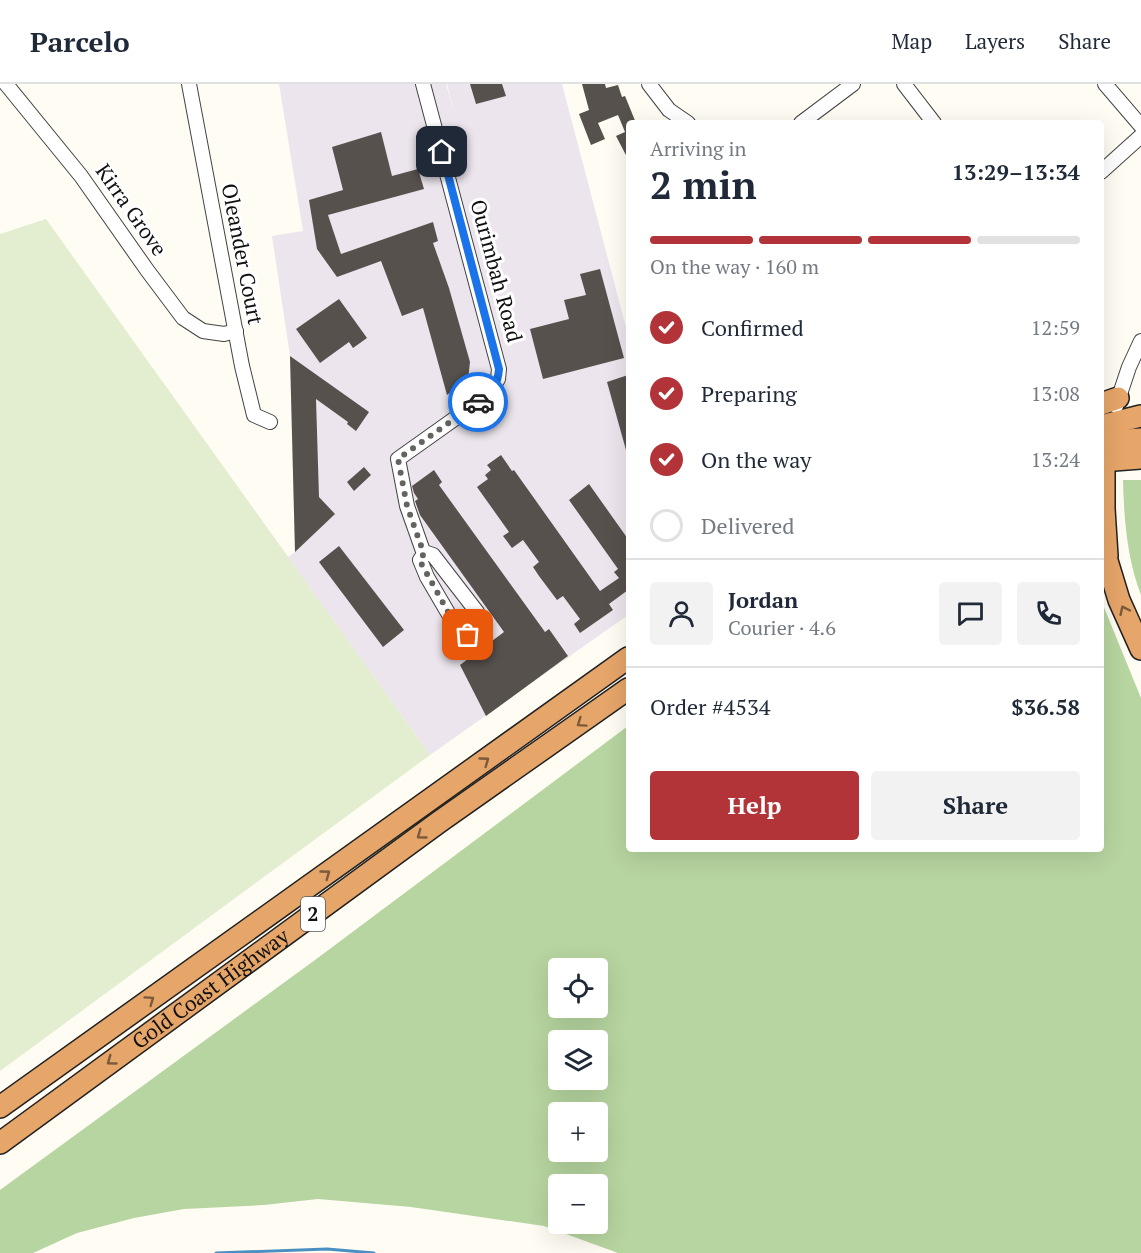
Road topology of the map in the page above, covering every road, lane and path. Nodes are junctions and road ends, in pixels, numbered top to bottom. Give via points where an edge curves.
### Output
1 (6, 84) edge
2 (189, 84) edge
3 (423, 84) edge
4 (650, 84) edge
5 (853, 84) edge
6 (904, 84) edge
7 (1105, 84) edge
8 (684, 120) edge
9 (805, 120) edge
10 (932, 120) edge
11 (1141, 126) edge
12 (1141, 136) edge
13 (1104, 169) edge
14 (236, 331) junction
15 (1141, 341) edge
16 (1109, 401) edge
17 (1141, 416) edge
18 (270, 422) dead end
19 (1141, 439) edge
20 (1104, 442) edge
21 (1141, 458) edge
22 (1104, 553) edge
23 (424, 554) junction
24 (1108, 570) junction
25 (1141, 649) edge
26 (626, 659) edge
27 (626, 690) edge
28 (0, 1107) edge
29 (0, 1143) edge

1 - 14 street, Kirra Grove via 81,176 183,318 203,331
2 - 14 street, Oleander Court
3 - 23 street, Ourimbah Road via 499,369 498,380 488,394 398,459 407,506
4 - 8 street via 669,110
5 - 9 street
6 - 10 street
7 - 11 street
12 - 13 street
14 - 18 street, Oleander Court via 254,415
15 - 16 street
16 - 20 street
17 - 20 highway
19 - 20 highway
20 - 21 highway
20 - 24 highway
22 - 24 highway
23 - 23 street via 420,558 422,567 458,630 468,635 479,631 483,625 477,612 433,555
25 -> 24 highway
28 -> 26 highway, Gold Coast Highway / 2
27 -> 29 highway, Gold Coast Highway / 2

